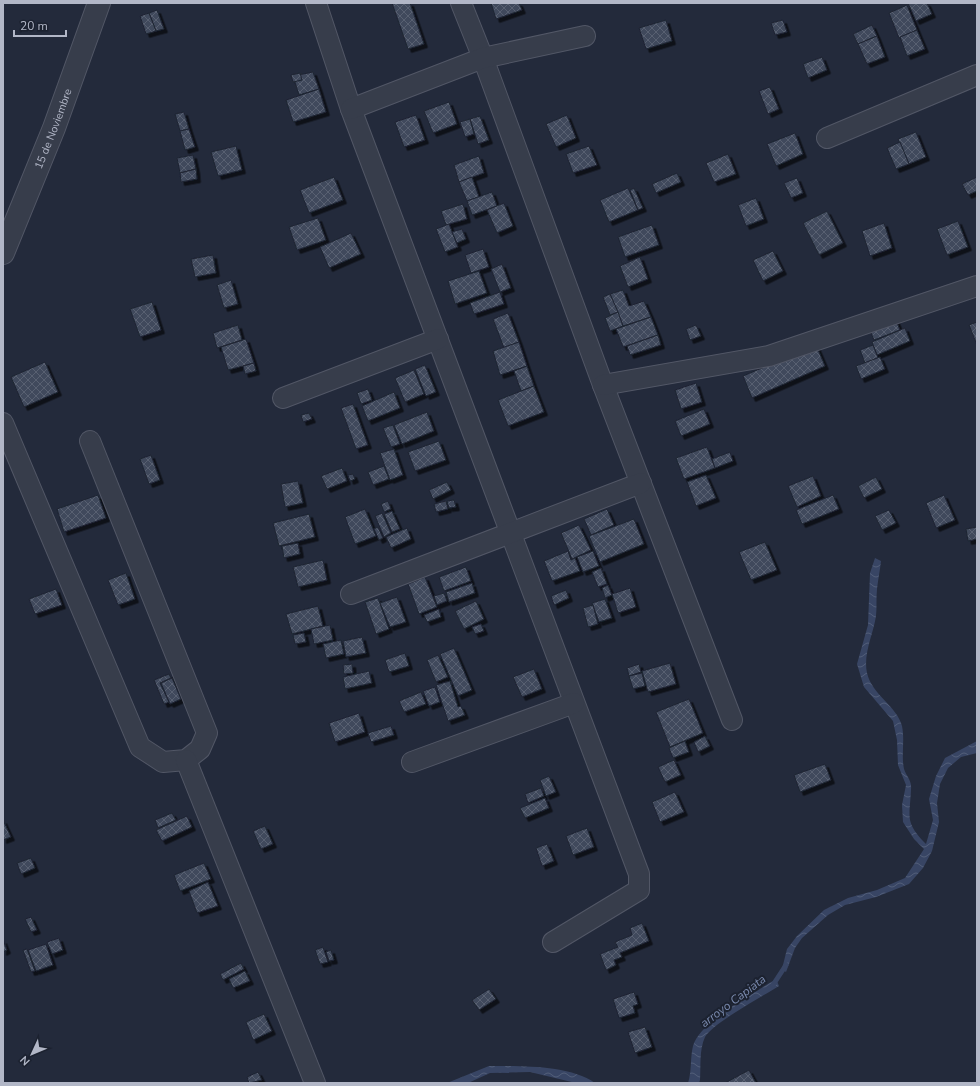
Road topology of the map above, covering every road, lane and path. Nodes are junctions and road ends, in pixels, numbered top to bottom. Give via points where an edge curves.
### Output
1 (99, 3) edge
2 (316, 3) edge
3 (461, 3) edge
4 (585, 36) dead end
5 (483, 58) junction
6 (977, 75) edge
7 (351, 109) junction
8 (827, 138) dead end
9 (3, 253) edge
10 (977, 286) edge
11 (438, 339) junction
12 (603, 385) junction
13 (283, 398) dead end
14 (3, 423) edge
15 (90, 441) dead end
16 (641, 483) junction
17 (510, 533) junction
18 (351, 594) dead end
19 (574, 703) junction
20 (732, 720) dead end
21 (186, 760) junction
22 (412, 762) dead end
23 (553, 942) dead end
24 (315, 1083) edge

1 - 9 street, 15 de Noviembre via 54,128
2 - 7 street
3 - 5 street
4 - 5 street
5 - 7 street
5 - 12 street
6 - 8 street
7 - 11 street
10 - 12 street via 769,356
11 - 13 street
11 - 17 street
12 - 16 street
14 - 21 street via 140,747 163,762
15 - 21 street via 207,733 200,749
16 - 17 street
16 - 20 street
17 - 18 street
17 - 19 street
19 - 22 street
19 - 23 street via 639,874 639,890
21 - 24 street

